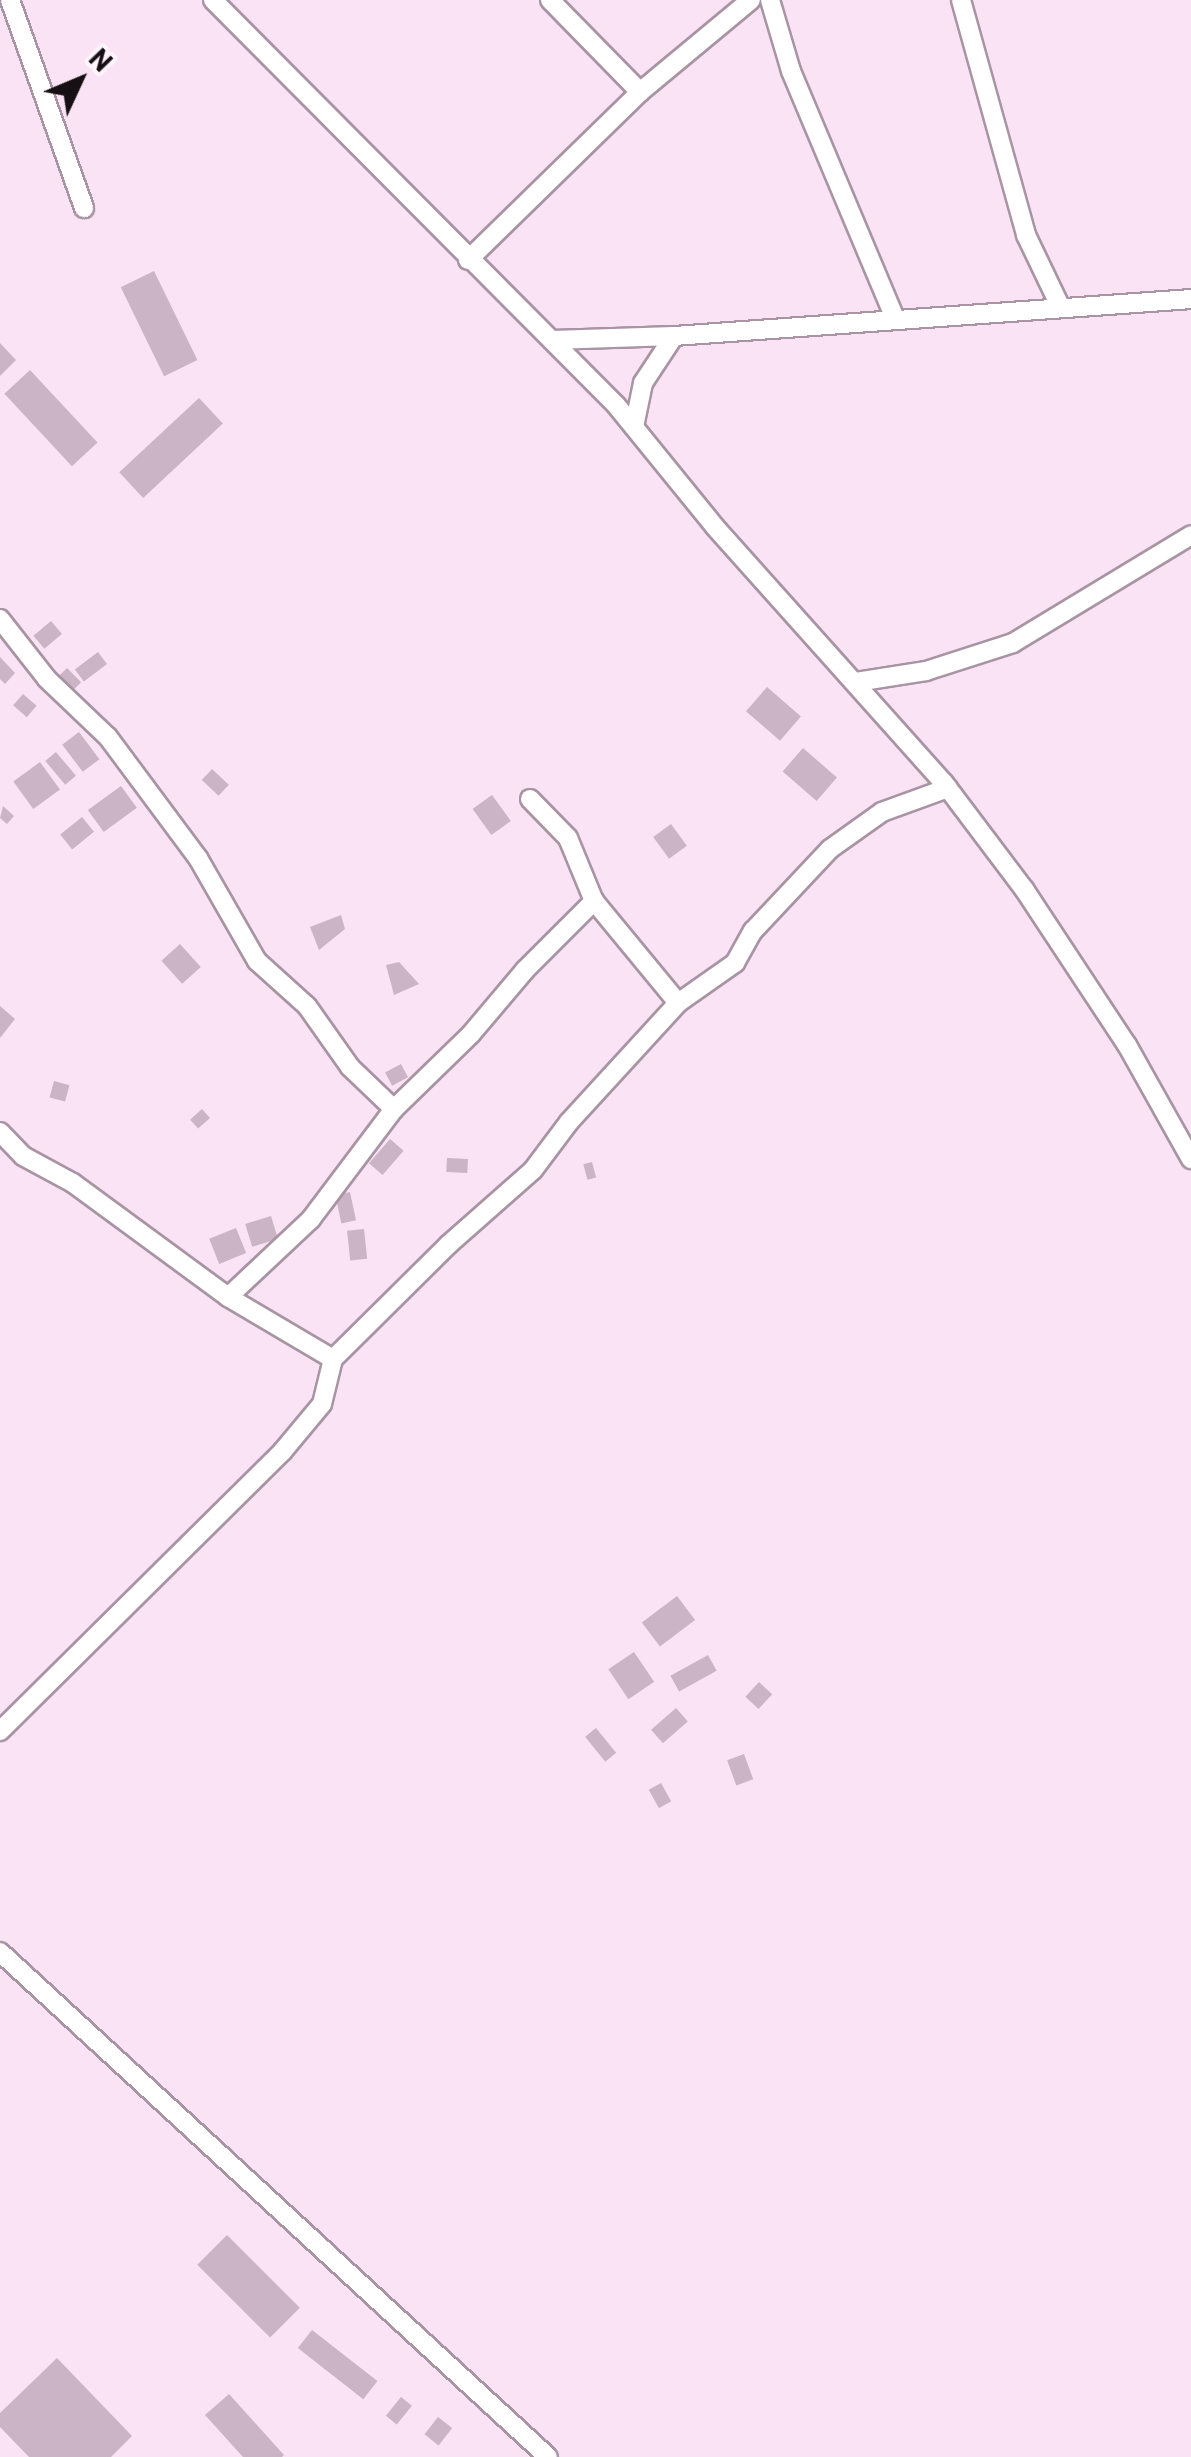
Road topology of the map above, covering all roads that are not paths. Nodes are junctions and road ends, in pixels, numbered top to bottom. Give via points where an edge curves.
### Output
1 (10, 0) edge
2 (213, 0) edge
3 (550, 0) edge
4 (751, 0) edge
5 (770, 0) edge
6 (961, 0) edge
7 (640, 92) junction
8 (84, 208) dead end
9 (468, 260) junction
10 (1191, 299) edge
11 (1060, 306) junction
12 (895, 319) junction
13 (674, 336) junction
14 (552, 340) junction
15 (634, 427) junction
16 (1191, 535) edge
17 (0, 619) edge
18 (856, 682) junction
19 (948, 788) junction
20 (530, 799) dead end
21 (594, 901) junction
22 (678, 1003) junction
23 (394, 1109) junction
24 (0, 1132) edge
25 (1191, 1159) edge
26 (228, 1297) junction
27 (333, 1359) junction
28 (0, 1731) edge
29 (0, 1952) edge
30 (548, 2457) edge

1 - 8 street
2 - 9 street
3 - 7 street
4 - 7 street
5 - 12 street via 791,71
6 - 11 street via 1026,235
7 - 9 street
9 - 14 street
10 - 11 street
11 - 12 street
12 - 13 street
13 - 14 street
13 - 15 street via 643,384
14 - 15 street
15 - 18 street
16 - 18 street via 1013,644 926,671
17 - 23 street via 46,679 108,737 198,858 257,961 307,1006 350,1066
18 - 19 street
19 - 22 street via 882,812 830,849 752,931 735,963
19 - 25 street via 1116,1029
20 - 21 street via 568,838
21 - 22 street
21 - 23 street
22 - 27 street via 533,1170
23 - 26 street via 311,1219
24 - 26 street via 23,1156 73,1183
26 - 27 street
27 - 28 street via 322,1404 282,1452
29 - 30 street

